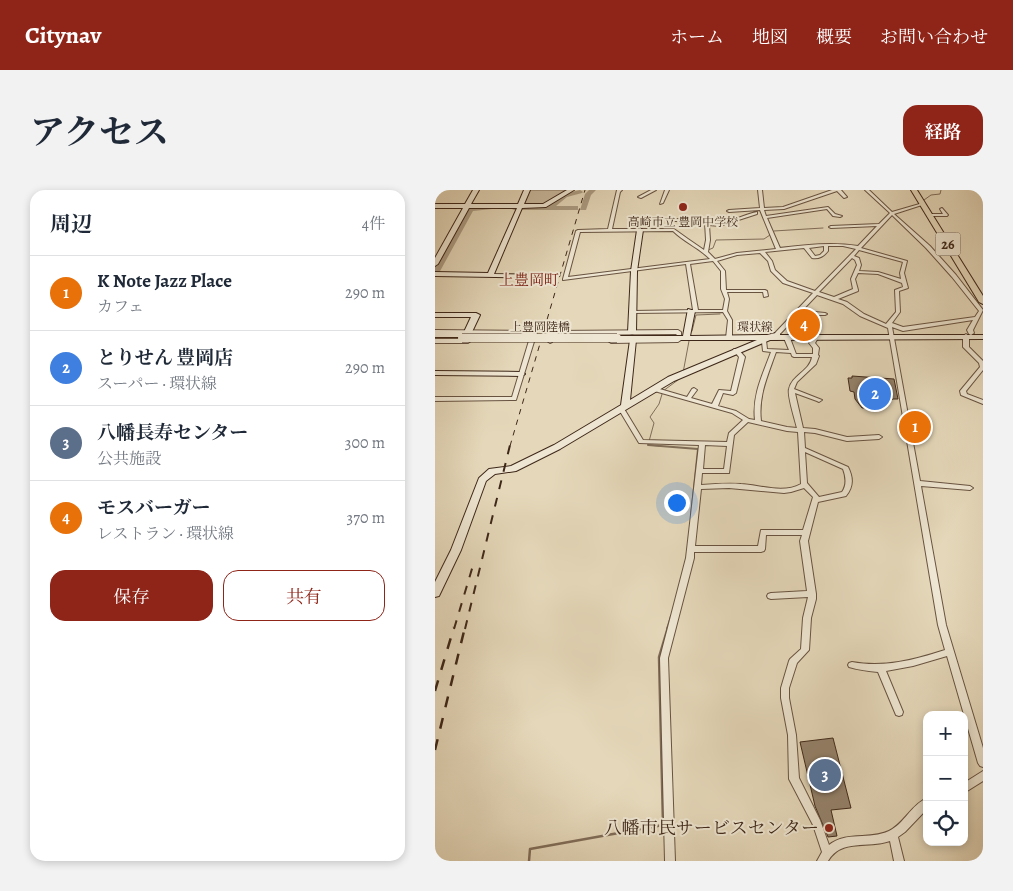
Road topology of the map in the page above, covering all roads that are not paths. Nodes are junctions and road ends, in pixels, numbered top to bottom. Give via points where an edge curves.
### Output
1 (476, 190) edge
2 (527, 190) edge
3 (571, 190) edge
4 (620, 190) edge
5 (654, 190) edge
6 (667, 190) edge
7 (760, 190) edge
8 (824, 190) edge
9 (836, 190) edge
10 (867, 190) edge
11 (914, 190) edge
12 (640, 197) dead end
13 (845, 197) dead end
14 (661, 203) dead end
15 (923, 204) junction
16 (435, 206) edge
17 (467, 206) junction
18 (520, 206) junction
19 (942, 209) dead end
20 (729, 211) dead end
21 (760, 211) junction
22 (892, 213) junction
23 (929, 215) junction
24 (840, 216) dead end
25 (765, 217) junction
26 (675, 220) dead end
27 (707, 223) junction
28 (831, 226) dead end
29 (880, 226) junction
30 (610, 230) junction
31 (640, 230) junction
32 (826, 244) junction
33 (805, 246) junction
34 (858, 248) junction
35 (778, 249) junction
36 (706, 252) junction
37 (762, 252) junction
38 (851, 256) junction
39 (714, 260) junction
40 (435, 264) edge
41 (688, 264) junction
42 (634, 271) junction
43 (855, 272) junction
44 (435, 274) edge
45 (490, 276) junction
46 (549, 277) dead end
47 (905, 282) junction
48 (972, 282) junction
49 (983, 282) edge
50 (724, 291) junction
51 (815, 294) junction
52 (766, 296) dead end
53 (833, 299) junction
54 (971, 299) junction
55 (982, 301) edge
56 (694, 311) junction
57 (725, 311) junction
58 (633, 312) junction
59 (825, 314) dead end
60 (435, 315) edge
61 (977, 318) junction
62 (890, 330) junction
63 (777, 334) junction
64 (969, 335) junction
65 (983, 335) edge
66 (435, 336) edge
67 (463, 336) junction
68 (618, 336) joint
69 (632, 336) junction
70 (683, 336) junction
71 (729, 336) junction
72 (815, 336) junction
73 (787, 338) junction
74 (763, 339) junction
75 (531, 341) junction
76 (736, 350) junction
77 (774, 352) junction
78 (792, 352) junction
79 (816, 356) junction
80 (435, 373) edge
81 (521, 374) junction
82 (653, 389) junction
83 (693, 390) dead end
84 (791, 390) junction
85 (435, 399) edge
86 (688, 399) junction
87 (819, 400) dead end
88 (983, 402) edge
89 (714, 406) junction
90 (623, 407) junction
91 (747, 420) junction
92 (758, 423) junction
93 (801, 431) junction
94 (879, 437) dead end
95 (702, 444) junction
96 (729, 444) junction
97 (803, 449) junction
98 (699, 471) junction
99 (917, 483) junction
100 (804, 484) junction
101 (697, 487) junction
102 (970, 488) dead end
103 (816, 500) junction
104 (805, 533) junction
105 (691, 549) junction
106 (435, 593) edge
107 (812, 594) junction
108 (771, 596) dead end
109 (949, 652) junction
110 (852, 665) dead end
111 (880, 667) junction
112 (899, 712) dead end
113 (983, 763) edge
114 (983, 775) edge
115 (968, 786) edge
116 (923, 805) edge
117 (893, 834) junction
118 (826, 851) junction
119 (670, 861) edge
120 (822, 861) edge
121 (899, 861) edge

1 - 17 street
2 - 18 street
3 - 18 street via 547,205
4 - 30 street
5 - 12 street
6 - 14 street
7 - 21 street
8 - 9 street
9 - 13 street
9 - 21 street via 783,208
10 - 22 street
11 - 15 main road, 26
15 - 22 street
15 - 23 main road, 26
16 - 17 street
17 - 18 street
17 - 40 street via 445,240
18 - 45 street
19 - 23 street via 946,215
20 - 21 street
21 - 25 street
21 - 27 street via 721,224
22 - 29 street
22 - 54 street via 933,252
23 - 48 main road, 26
24 - 25 street via 833,215 828,208
25 - 35 street
26 - 27 street
27 - 36 street
28 - 29 street
29 - 34 street
30 - 31 street
30 - 42 street via 578,231 565,279
31 - 36 street via 674,230 689,244
31 - 42 street
32 - 33 street
32 - 33 street via 826,251 814,257
32 - 34 street
33 - 35 street
34 - 38 street
34 - 47 street via 905,260 902,273
35 - 37 street
36 - 39 street
37 - 39 street
37 - 51 street via 784,282
38 - 43 street via 859,265
38 - 51 street
39 - 41 street
39 - 50 street via 723,271
41 - 42 street
41 - 56 street
42 - 58 street
43 - 47 street via 878,273
43 - 53 street via 856,290
44 - 45 street
45 - 46 street
47 - 62 street via 907,288 897,290 898,312
48 - 49 main road
48 - 55 main road, 26
50 - 52 street via 765,291
50 - 57 street via 727,299
51 - 53 street
51 - 63 street
53 - 62 street
54 - 55 street
54 - 61 street via 981,311
56 - 57 street
56 - 58 street
56 - 70 street
57 - 71 street via 730,320
58 - 69 street
59 - 72 street via 817,313 814,317
60 - 67 street via 476,315
61 - 62 street
61 - 64 street
62 - 64 street, 環状線
62 - 72 street, 環状線
62 - 99 street
63 - 71 street, 環状線
63 - 72 street, 環状線
63 - 74 street
64 - 65 street, 環状線
64 - 88 street via 966,347 983,367 963,391
66 - 67 street
67 - 68 street, 上豊岡陸橋, bridge
67 - 75 street
67 - 75 street via 534,332
68 - 70 street, 環状線
69 - 69 street via 550,341 553,333
69 - 70 street via 678,340
69 - 70 street via 678,332
69 - 90 street
70 - 71 street, 環状線
71 - 74 street, 環状線
72 - 73 street, 環状線
72 - 79 street via 812,343
73 - 74 street, 環状線
73 - 78 street
74 - 76 street
74 - 77 street via 765,350
75 - 81 street
76 - 82 street
76 - 89 street via 742,357 733,393 721,392
77 - 78 street
77 - 92 street via 757,395
78 - 79 street via 797,356
79 - 84 street
80 - 81 street
81 - 85 street via 514,399
82 - 86 street
82 - 90 street
83 - 86 street
84 - 87 street
84 - 93 street
86 - 89 street
89 - 91 street
90 - 95 street via 641,442
90 - 106 street via 524,465 485,475 456,550
91 - 92 street
91 - 96 street via 731,434
92 - 93 street
93 - 94 street via 847,439
93 - 97 street
95 - 96 street
95 - 98 street
96 - 98 street via 727,471
97 - 100 street
97 - 103 street via 846,468 848,474 849,487 844,494
98 - 101 street
99 - 102 street
99 - 109 street
100 - 101 street via 797,490
100 - 103 street
101 - 105 street
103 - 104 street
104 - 105 street via 763,532 761,549
104 - 107 street via 803,541
105 - 119 street via 664,658
107 - 108 street
107 - 118 street via 805,650 793,662 785,694 792,735 794,780 817,824
109 - 111 street via 908,666
109 - 113 street
110 - 111 street via 865,669
111 - 112 street
114 - 115 street
116 - 117 street
117 - 118 street via 834,845
117 - 121 street
118 - 120 street

